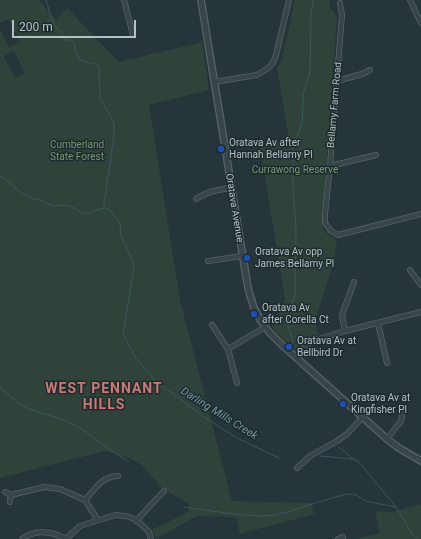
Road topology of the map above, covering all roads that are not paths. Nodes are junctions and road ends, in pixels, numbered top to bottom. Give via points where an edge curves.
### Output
1 (124, 0) edge
2 (201, 0) edge
3 (289, 0) edge
4 (410, 0) edge
5 (340, 3) dead end
6 (421, 23) edge
7 (133, 34) dead end
8 (370, 70) dead end
9 (337, 81) junction
10 (214, 82) junction
11 (376, 155) dead end
12 (330, 166) junction
13 (231, 188) junction
14 (196, 199) dead end
15 (421, 214) edge
16 (242, 256) junction
17 (208, 261) dead end
18 (410, 270) dead end
19 (354, 282) dead end
20 (421, 285) edge
21 (421, 312) edge
22 (378, 323) junction
23 (212, 325) dead end
24 (265, 327) junction
25 (345, 331) junction
26 (228, 349) junction
27 (296, 356) junction
28 (387, 362) dead end
29 (237, 383) dead end
30 (402, 408) dead end
31 (362, 418) junction
32 (387, 439) junction
33 (421, 461) edge
34 (297, 468) dead end
35 (118, 476) dead end
36 (164, 491) dead end
37 (5, 492) dead end
38 (11, 495) junction
39 (85, 500) junction
40 (10, 502) dead end
41 (98, 520) junction
42 (136, 521) junction
43 (343, 538) dead end
44 (22, 539) edge
45 (151, 539) edge
46 (338, 539) edge

1 - 7 street
2 - 10 street, Oratava Avenue
3 - 10 street via 273,63 257,75
4 - 6 street
5 - 9 street, Bellamy Farm Road via 342,15
8 - 9 street
9 - 12 street, Bellamy Farm Road
10 - 13 street, Oratava Avenue
11 - 12 street
12 - 15 street, Bellamy Farm Road via 325,223 334,234 344,234
13 - 14 street via 212,191
13 - 16 street, Oratava Avenue
16 - 17 street
16 - 24 street, Oratava Avenue via 251,300
18 - 20 street
19 - 25 street via 342,315
21 - 22 street
22 - 25 street
22 - 28 street
23 - 26 street
24 - 26 street
24 - 27 street, Oratava Avenue
25 - 27 street via 312,341
26 - 29 street
27 - 31 street, Oratava Avenue
30 - 32 street via 401,420
31 - 32 street, Oratava Avenue
31 - 34 street via 337,442 310,456
32 - 33 street, Oratava Avenue
35 - 39 street via 104,479
36 - 42 street
37 - 38 street
38 - 39 street via 44,487 60,489
38 - 40 street
39 - 41 street
41 - 42 street via 115,515 126,516
41 - 44 street via 80,526 66,539 50,532 37,532
42 - 45 street via 143,526
43 - 46 street

